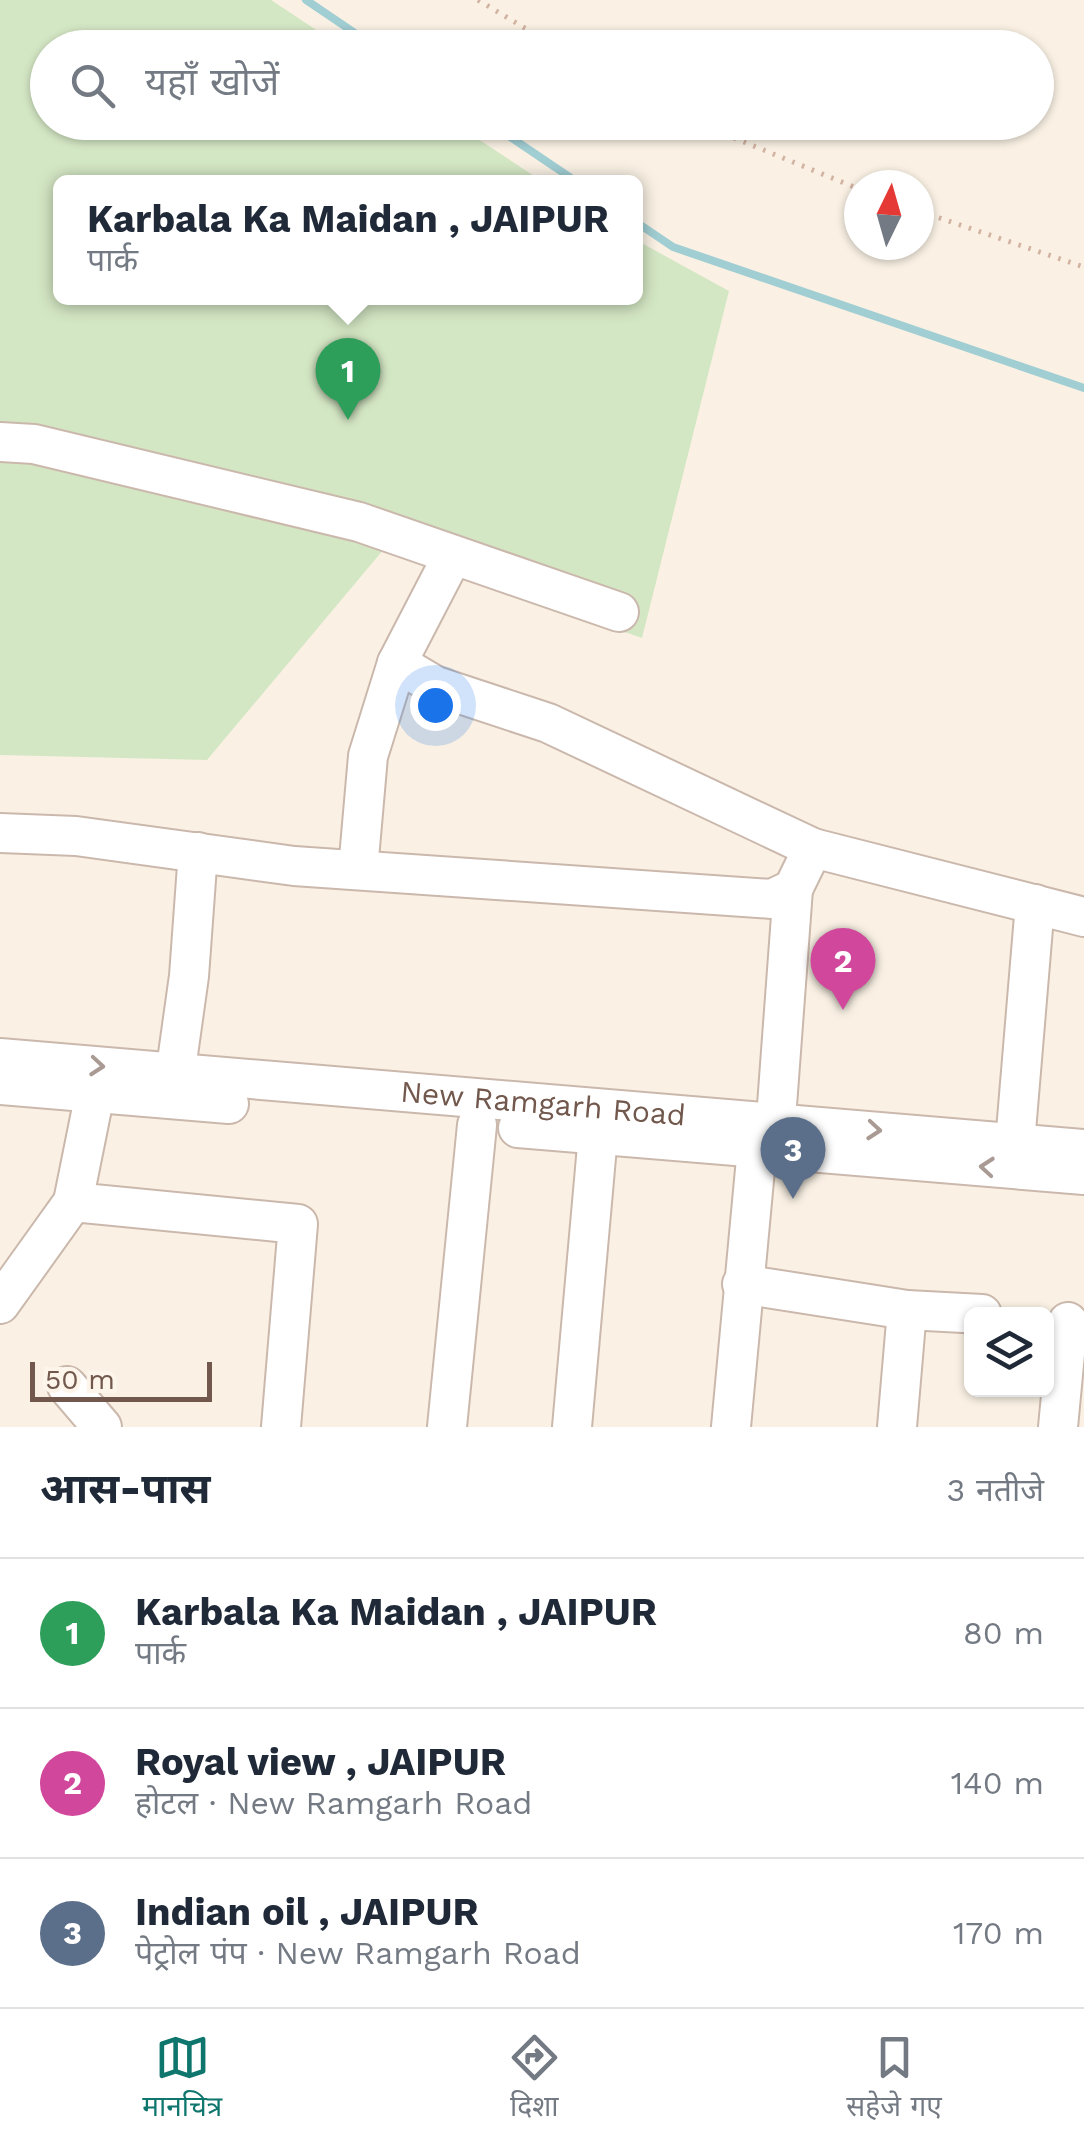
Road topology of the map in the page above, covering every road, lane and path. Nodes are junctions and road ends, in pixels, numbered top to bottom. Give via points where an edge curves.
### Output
1 (478, 0) edge
2 (528, 30) edge
3 (739, 140) edge
4 (844, 183) edge
5 (934, 216) edge
6 (1084, 267) edge
7 (0, 442) edge
8 (453, 554) junction
9 (619, 612) dead end
10 (397, 663) junction
11 (0, 833) edge
12 (813, 848) junction
13 (198, 852) junction
14 (358, 870) junction
15 (793, 890) junction
16 (1035, 904) junction
17 (1084, 917) edge
18 (0, 1058) edge
19 (0, 1085) edge
20 (174, 1086) junction
21 (95, 1093) junction
22 (477, 1124) junction
23 (598, 1135) junction
24 (770, 1140) junction
25 (1015, 1143) junction
26 (1084, 1149) edge
27 (1084, 1175) edge
28 (73, 1202) junction
29 (742, 1284) junction
30 (0, 1304) edge
31 (907, 1310) junction
32 (964, 1313) edge
33 (1066, 1322) edge
34 (68, 1386) dead end
35 (102, 1427) edge
36 (280, 1427) edge
37 (447, 1427) edge
38 (572, 1427) edge
39 (731, 1427) edge
40 (897, 1427) edge
41 (1058, 1427) edge

1 - 2 path
3 - 4 path
5 - 6 path
7 - 8 street via 34,444 359,522
8 - 9 street
8 - 10 street
10 - 12 street via 436,686 548,723
10 - 14 street via 368,756
11 - 13 street
12 - 15 street
12 - 16 street
13 - 14 street
13 - 20 street
14 - 15 street via 736,898 772,899
15 - 24 street
16 - 17 street
16 - 25 street
18 -> 20 street, New Ramgarh Road
19 - 21 street, New Ramgarh Road
20 - 21 street, New Ramgarh Road
20 - 22 street, New Ramgarh Road
20 - 24 street, New Ramgarh Road
21 - 28 street
22 - 23 street, New Ramgarh Road
22 - 37 street
23 - 24 street, New Ramgarh Road
23 - 38 street
24 -> 25 street, New Ramgarh Road
27 -> 24 street, New Ramgarh Road
24 - 29 street
25 - 26 street, New Ramgarh Road
28 - 30 street
28 - 36 street via 298,1224
29 - 31 street
29 - 39 street
31 - 32 street
31 - 40 street
33 - 41 street
34 - 35 street

